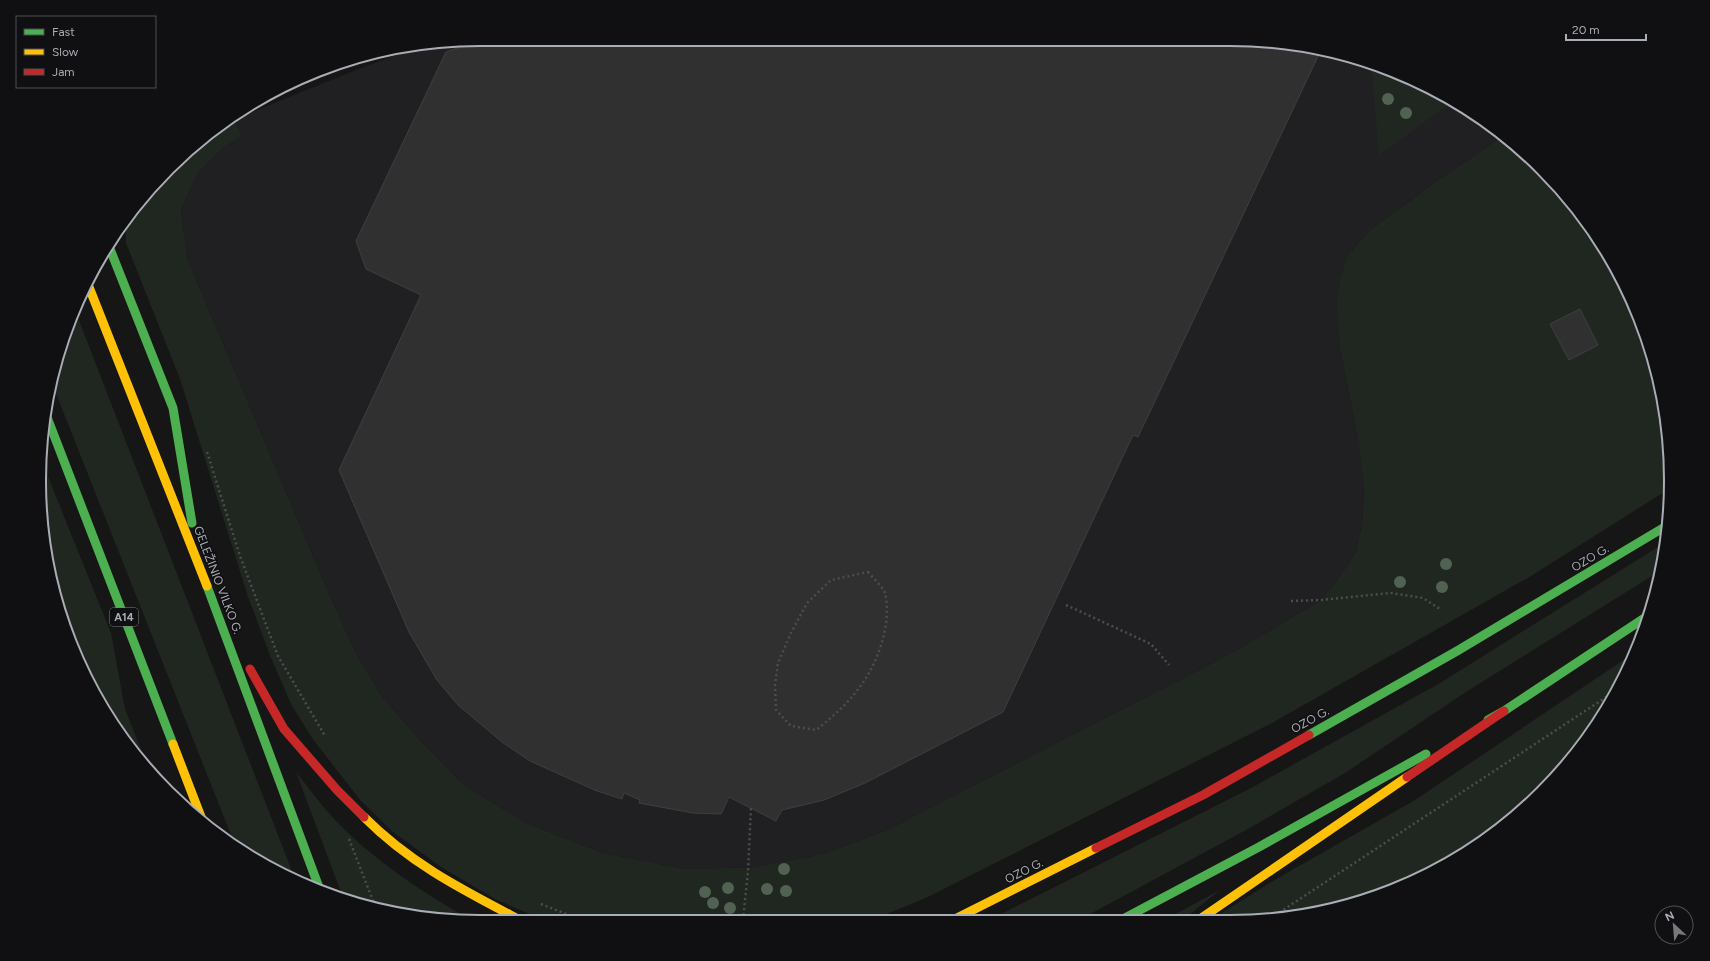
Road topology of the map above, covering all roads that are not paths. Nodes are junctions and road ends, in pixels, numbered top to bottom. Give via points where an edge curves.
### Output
1 (111, 252) edge
2 (90, 290) edge
3 (50, 425) edge
4 (1661, 529) edge
5 (200, 567) junction
6 (216, 609) junction
7 (1641, 619) edge
8 (1504, 711) junction
9 (199, 811) edge
10 (318, 883) edge
11 (510, 915) edge
12 (963, 915) edge
13 (1131, 915) edge
14 (1204, 915) edge

1 - 5 main road via 173,408
2 - 5 main road, GELEŽINIO VILKO G.
3 - 9 main road, A14
4 - 12 main road, OZO G. via 1463,647 1202,795
5 - 6 main road, GELEŽINIO VILKO G.
6 - 10 main road, GELEŽINIO VILKO G.
6 - 11 main road via 284,729 337,790 384,837 409,857 453,885
7 - 8 main road
8 - 13 main road
8 - 14 main road

